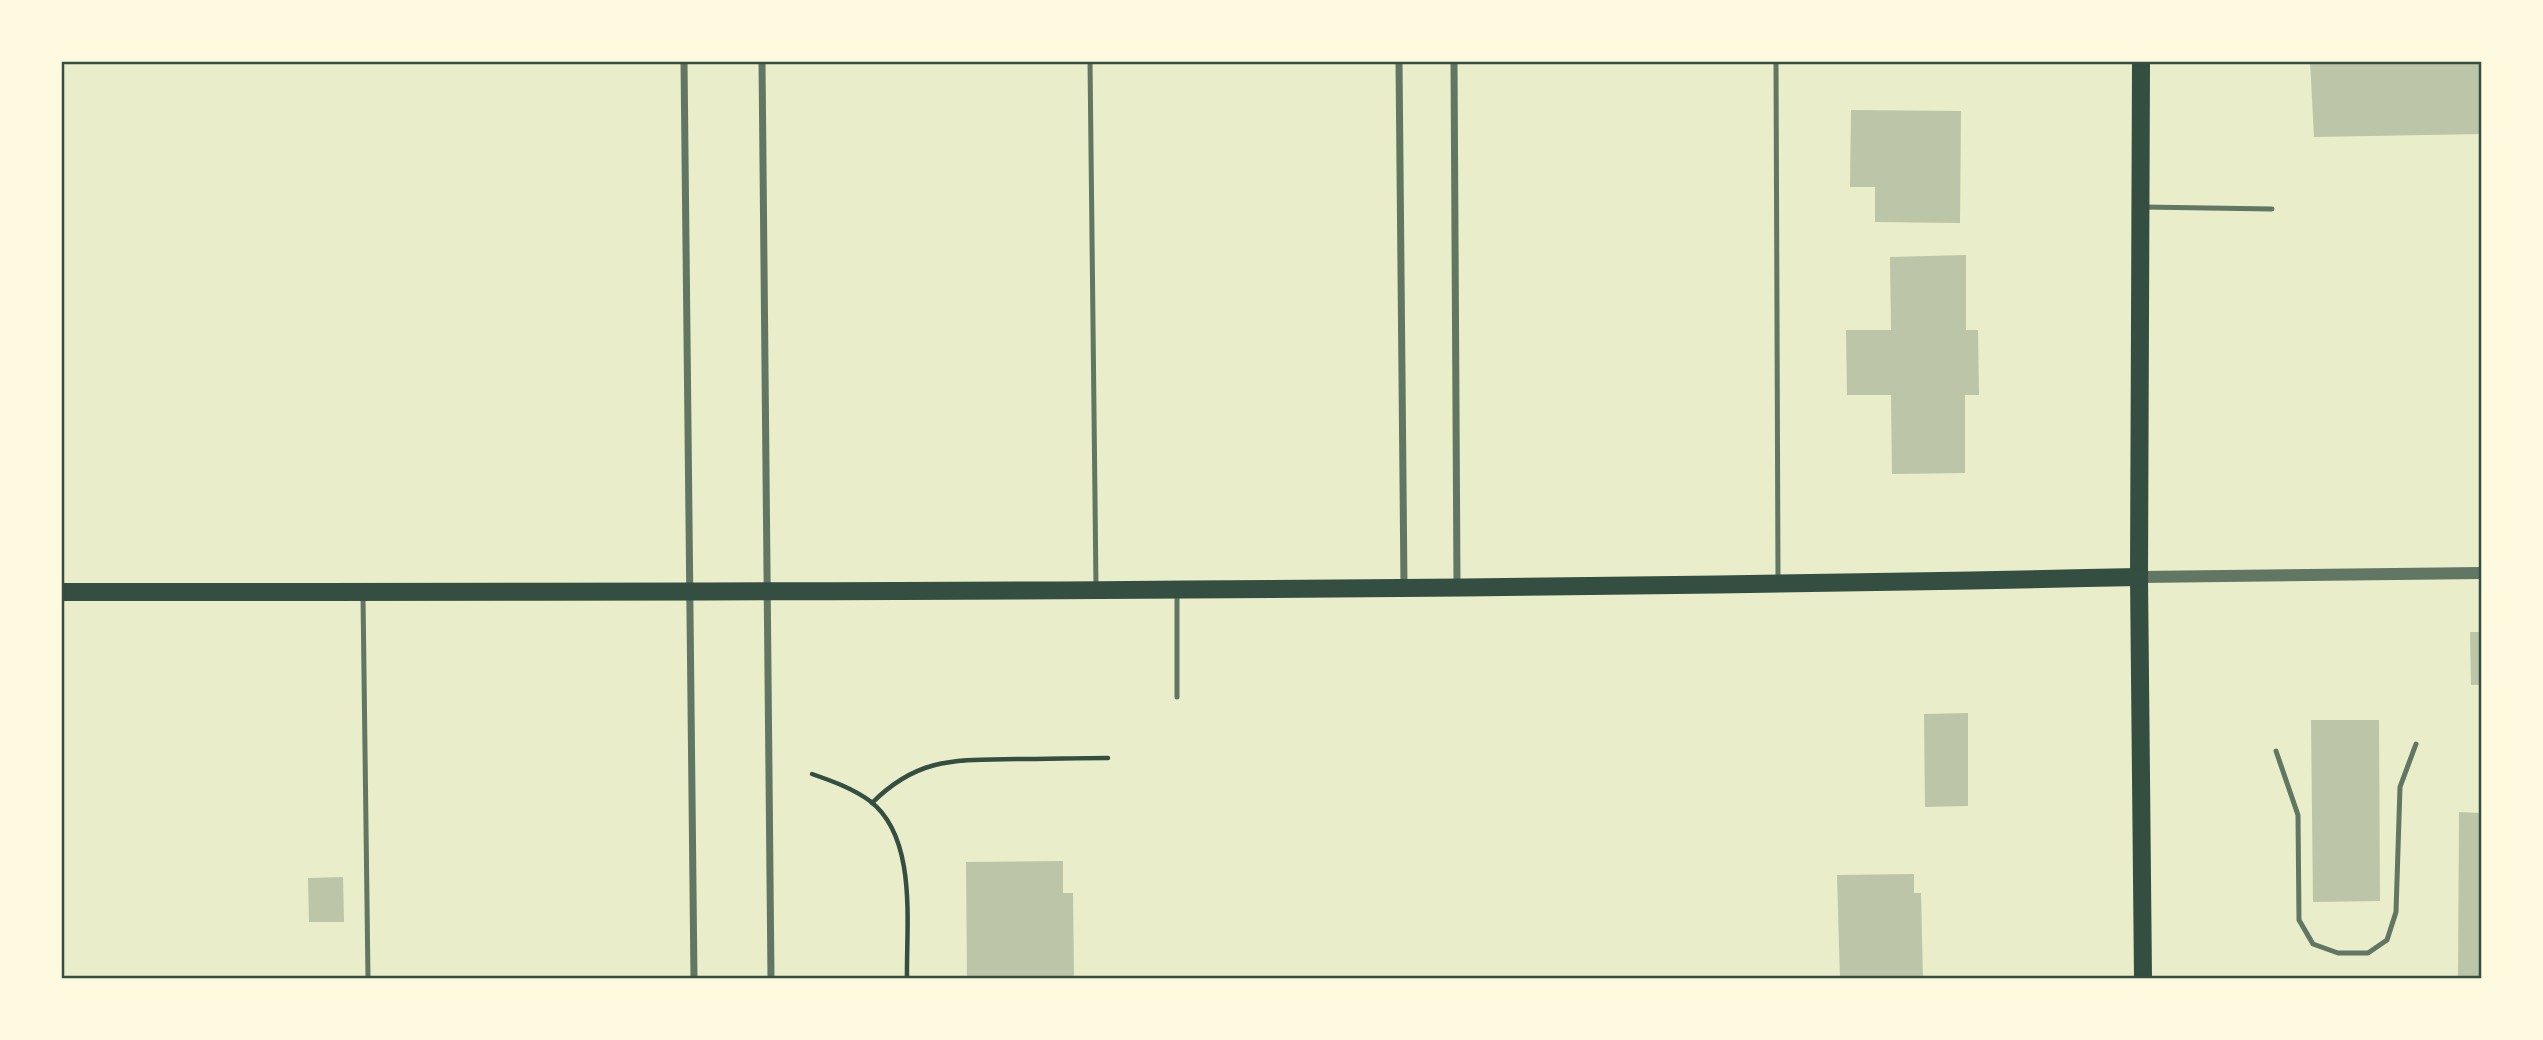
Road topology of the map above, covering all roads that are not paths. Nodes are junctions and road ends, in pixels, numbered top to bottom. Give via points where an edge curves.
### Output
1 (684, 61) edge
2 (762, 61) edge
3 (1090, 61) edge
4 (1399, 61) edge
5 (1454, 61) edge
6 (1776, 61) edge
7 (2141, 61) edge
8 (2140, 207) junction
9 (2272, 209) dead end
10 (2482, 573) edge
11 (2139, 577) junction
12 (1778, 584) junction
13 (1404, 589) junction
14 (1457, 589) junction
15 (1096, 590) junction
16 (1177, 590) junction
17 (61, 592) edge
18 (363, 593) junction
19 (690, 593) junction
20 (768, 593) junction
21 (1177, 698) dead end
22 (2416, 744) dead end
23 (2276, 751) dead end
24 (368, 979) edge
25 (694, 979) edge
26 (771, 979) edge
27 (2143, 979) edge

1 - 19 street
2 - 20 street
3 - 15 lane
4 - 13 street
5 - 14 street
6 - 12 lane
7 - 8 main road
8 - 9 lane
8 - 11 main road
10 - 11 street
11 - 12 main road
11 - 27 main road
12 - 14 main road
13 - 14 main road
13 - 16 main road
15 - 16 main road
15 - 20 main road
16 - 21 lane
17 - 18 main road
18 - 19 main road
18 - 24 lane
19 - 20 main road
19 - 25 street
20 - 26 street
22 - 23 lane via 2400,787 2396,912 2387,940 2368,953 2338,953 2313,944 2299,920 2298,815

